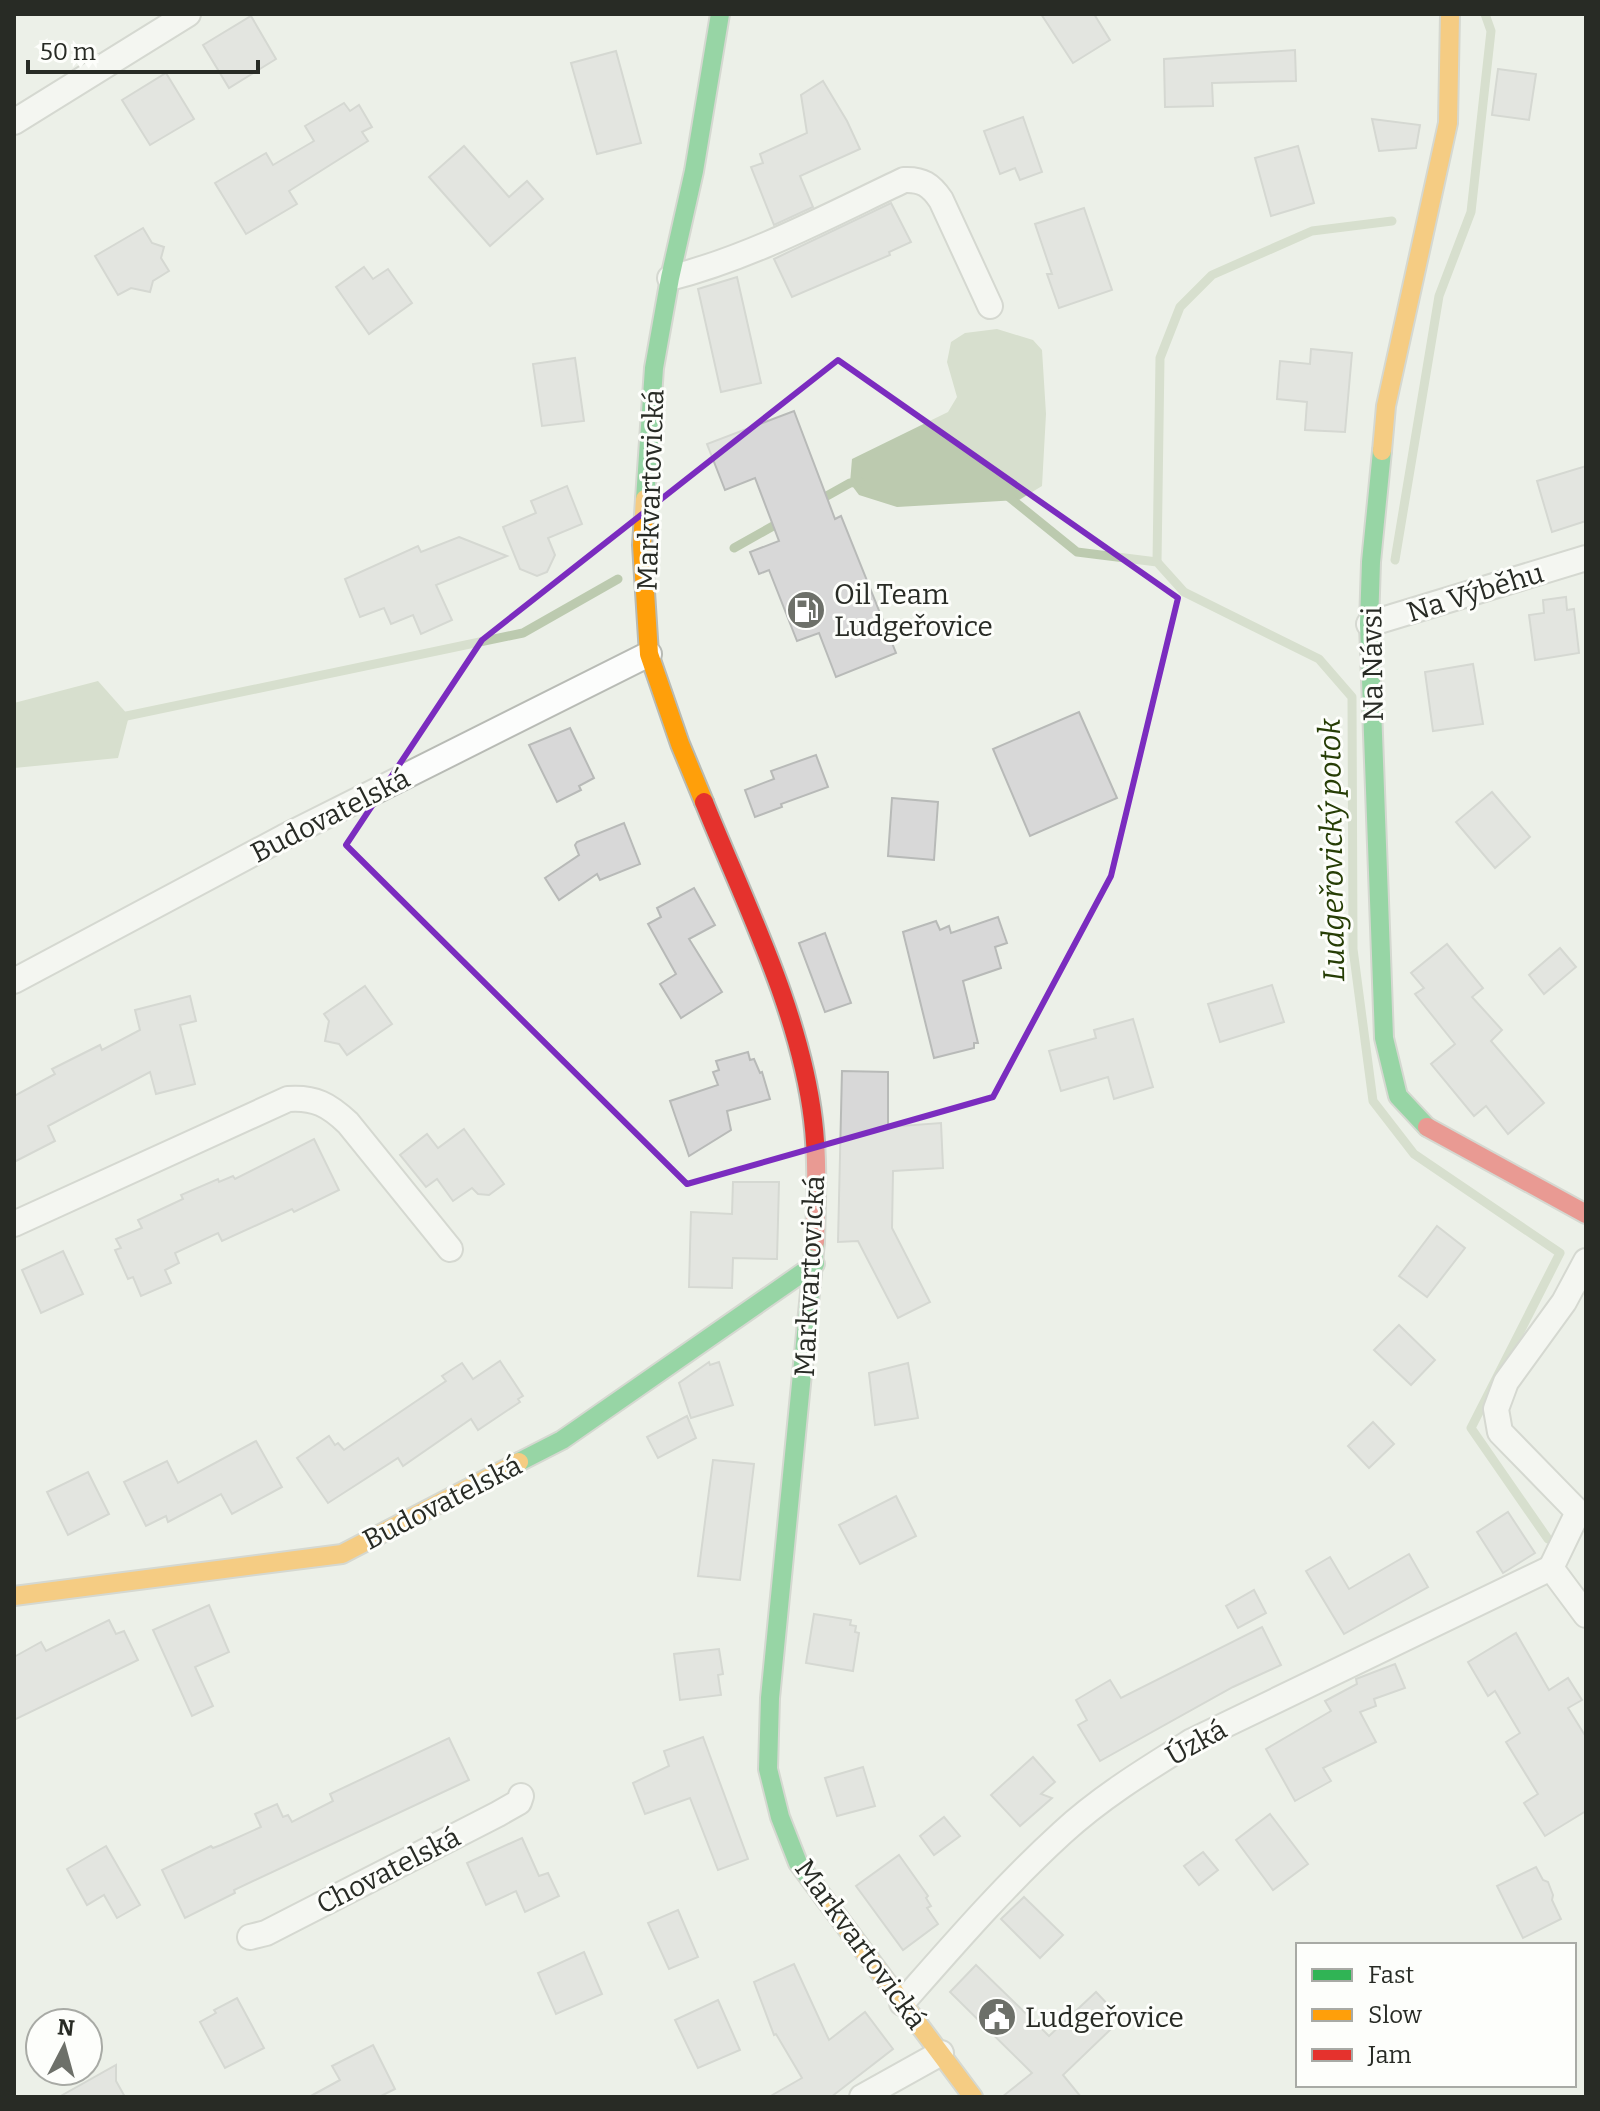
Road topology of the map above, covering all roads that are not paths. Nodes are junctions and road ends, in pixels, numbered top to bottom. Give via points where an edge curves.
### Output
1 (188, 14) edge
2 (720, 14) edge
3 (1450, 14) edge
4 (14, 122) edge
5 (670, 278) junction
6 (990, 306) dead end
7 (1584, 562) edge
8 (1369, 624) junction
9 (649, 654) junction
10 (14, 981) edge
11 (1586, 1214) edge
12 (14, 1224) edge
13 (450, 1249) dead end
14 (1586, 1261) edge
15 (815, 1264) junction
16 (1551, 1568) junction
17 (14, 1596) edge
18 (1586, 1615) edge
19 (521, 1796) dead end
20 (250, 1937) dead end
21 (902, 2003) junction
22 (941, 2053) junction
23 (862, 2097) edge
24 (973, 2097) edge

1 - 4 street
2 - 5 street, Markvartovická
3 - 8 street, Na Návsi via 1448,123 1386,406
5 - 6 street via 713,267 904,180 916,180 934,189 941,200
5 - 9 street, Markvartovická via 654,368 645,468 642,545
7 - 8 street, Na Výběhu
8 - 11 street, Na Návsi via 1384,1038 1398,1096 1431,1131
9 - 10 street, Budovatelská via 298,830
9 - 15 street, Markvartovická via 801,1056 813,1120
12 - 13 street via 288,1099 306,1098 334,1109 348,1123
14 - 16 street via 1564,1302 1506,1382 1496,1409 1500,1432 1578,1512
15 - 17 street, Budovatelská via 562,1440 342,1554
15 - 21 street, Markvartovická via 770,1698 768,1769 798,1863
16 - 18 street
16 - 21 street, Úzká via 1192,1741 1143,1772 1063,1831 986,1907
19 - 20 street, Chovatelská via 498,1814
21 - 22 street, Markvartovická
22 - 23 street
22 - 24 street, Markvartovická

